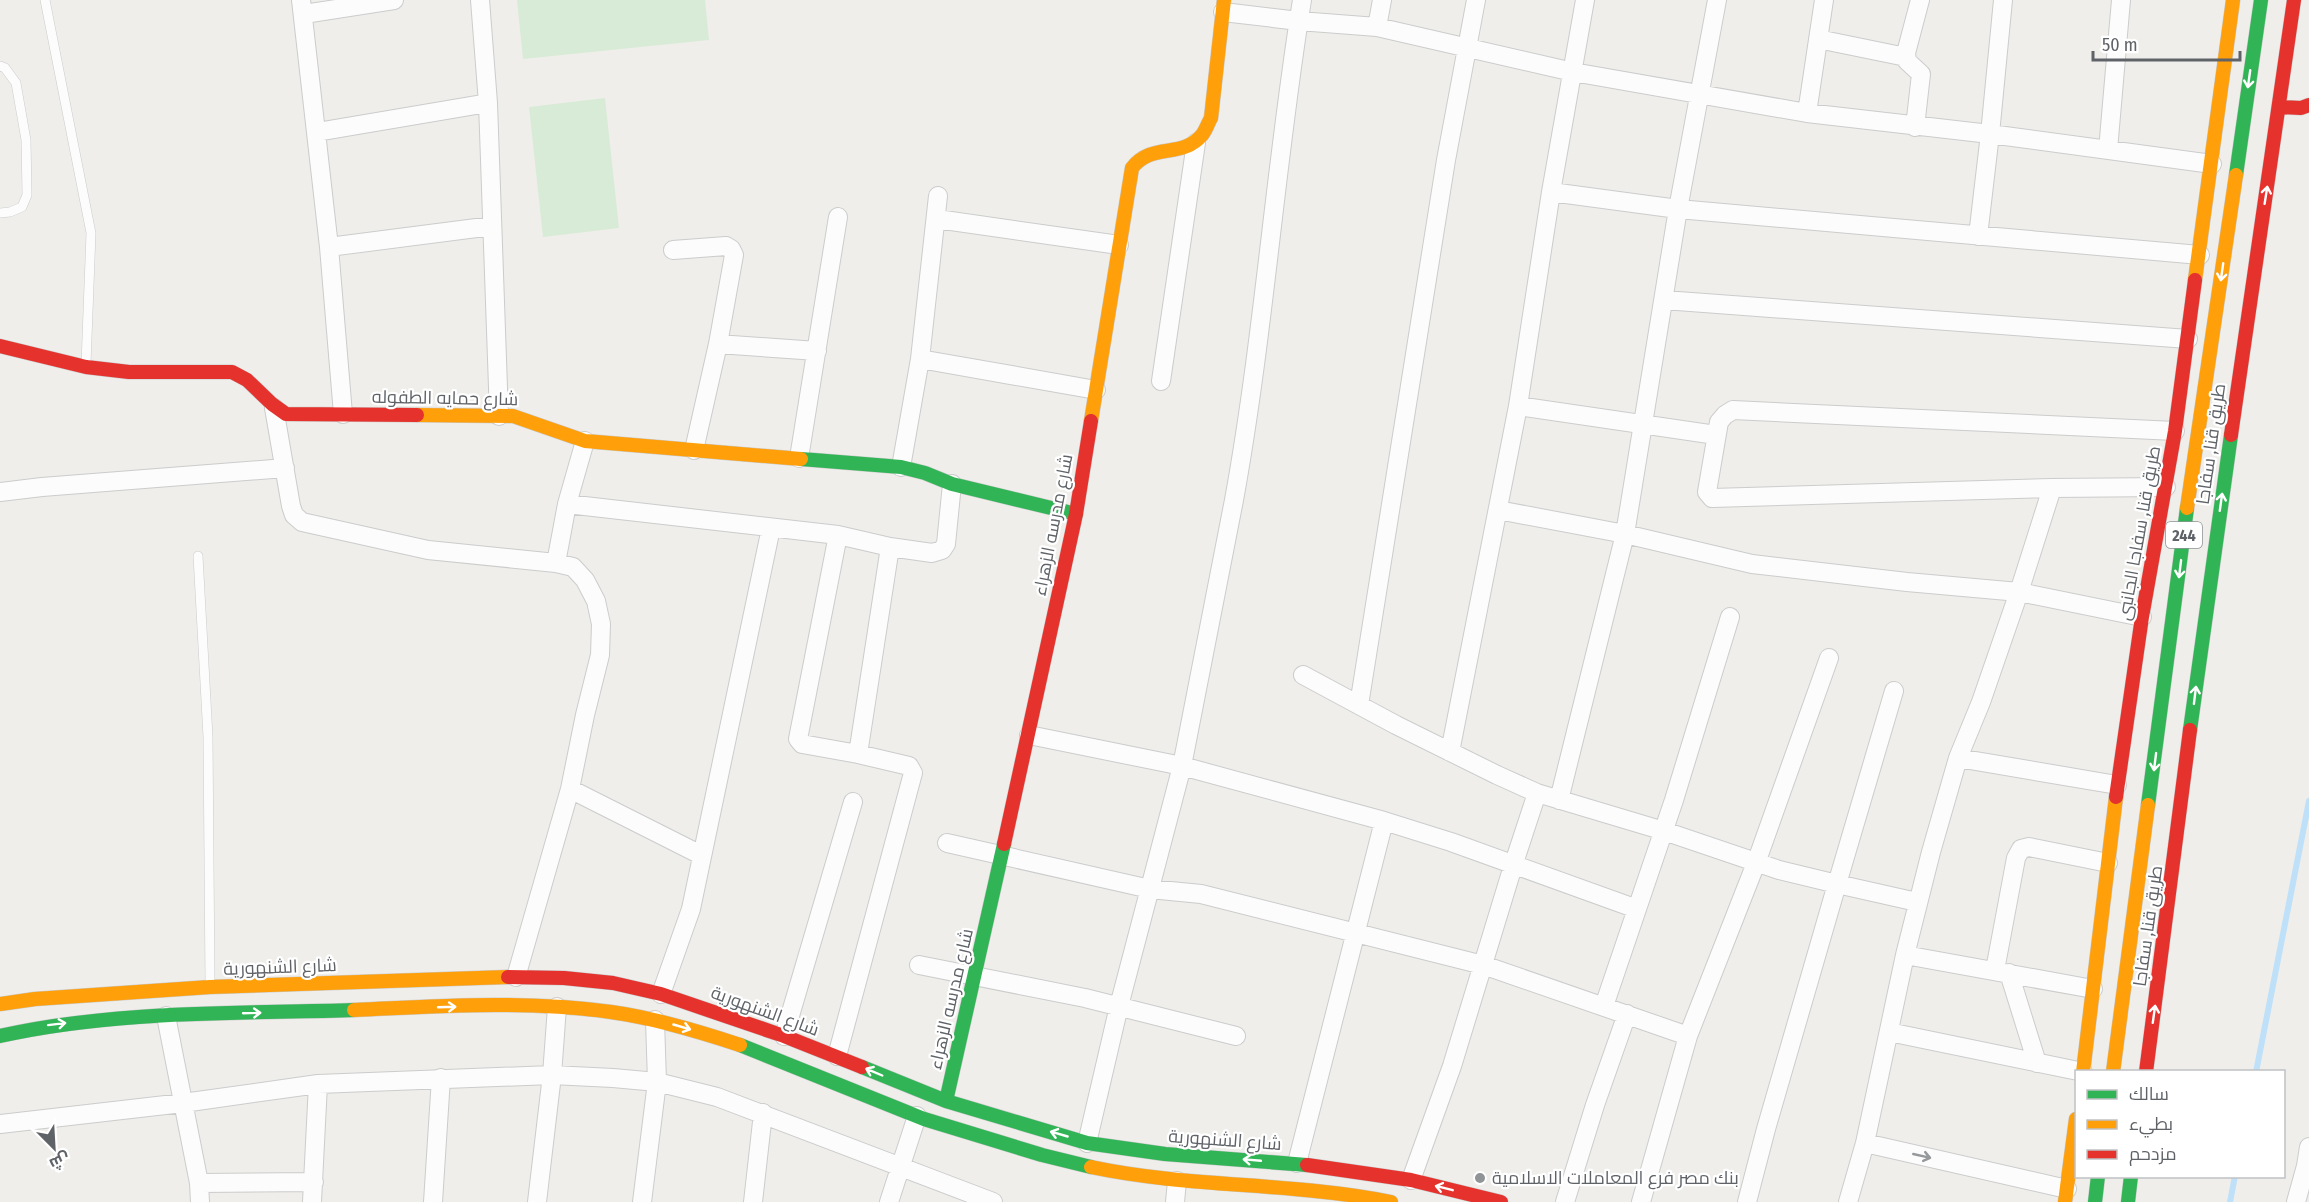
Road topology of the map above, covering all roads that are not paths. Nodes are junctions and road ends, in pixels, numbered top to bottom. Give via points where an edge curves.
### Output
1 (45, 0) edge
2 (394, 0) edge
3 (480, 0) edge
4 (1302, 0) edge
5 (1382, 0) edge
6 (1476, 0) edge
7 (1585, 0) edge
8 (1717, 0) edge
9 (1824, 0) edge
10 (1920, 0) edge
11 (2003, 0) edge
12 (2121, 0) edge
13 (2233, 0) edge
14 (2261, 0) edge
15 (2294, 0) edge
16 (1223, 6) edge
17 (302, 7) edge
18 (1299, 21) junction
19 (1377, 27) junction
20 (1818, 39) junction
21 (1467, 48) junction
22 (1906, 57) junction
23 (0, 66) edge
24 (1574, 72) junction
25 (1699, 94) junction
26 (488, 103) junction
27 (2309, 105) edge
28 (2279, 107) junction
29 (1807, 113) junction
30 (1915, 127) junction
31 (317, 132) junction
32 (1990, 134) junction
33 (1196, 143) junction
34 (2108, 150) junction
35 (2212, 164) junction
36 (1551, 192) junction
37 (938, 196) dead end
38 (1678, 209) junction
39 (0, 213) edge
40 (838, 217) dead end
41 (937, 219) junction
42 (492, 226) junction
43 (1978, 236) junction
44 (1119, 245) junction
45 (329, 247) junction
46 (673, 250) dead end
47 (2200, 255) junction
48 (1664, 300) junction
49 (2188, 339) junction
50 (718, 344) junction
51 (0, 346) edge
52 (817, 351) junction
53 (920, 359) junction
54 (86, 367) junction
55 (1161, 381) dead end
56 (1096, 390) junction
57 (1518, 405) junction
58 (274, 408) junction
59 (344, 414) junction
60 (499, 416) junction
61 (1643, 423) junction
62 (2175, 431) junction
63 (1716, 435) junction
64 (585, 441) junction
65 (694, 450) junction
66 (799, 459) junction
67 (902, 467) junction
68 (285, 468) junction
69 (952, 484) junction
70 (2166, 487) junction
71 (2052, 488) junction
72 (0, 492) edge
73 (567, 504) junction
74 (1498, 510) junction
75 (1076, 514) junction
76 (771, 528) junction
77 (1625, 534) junction
78 (838, 535) junction
79 (890, 547) junction
80 (198, 556) dead end
81 (556, 563) junction
82 (2019, 592) junction
83 (1730, 617) dead end
84 (2142, 617) junction
85 (1829, 658) dead end
86 (1303, 675) dead end
87 (1894, 691) dead end
88 (1359, 705) junction
89 (1029, 735) junction
90 (1450, 752) junction
91 (858, 754) junction
92 (1958, 758) junction
93 (1182, 766) junction
94 (2117, 785) junction
95 (570, 789) junction
96 (1537, 793) junction
97 (1560, 800) junction
98 (853, 802) dead end
99 (1384, 821) junction
100 (1664, 831) junction
101 (947, 843) dead end
102 (701, 855) junction
103 (1002, 855) junction
104 (1756, 863) junction
105 (2108, 863) junction
106 (1513, 866) junction
107 (1837, 884) junction
108 (1150, 889) junction
109 (1917, 902) junction
110 (1637, 909) junction
111 (1357, 933) junction
112 (1905, 955) junction
113 (919, 965) dead end
114 (1483, 965) junction
115 (2002, 972) junction
116 (974, 976) junction
117 (516, 977) junction
118 (210, 987) junction
119 (2093, 989) junction
120 (661, 994) junction
121 (0, 1004) edge
122 (1119, 1006) junction
123 (1604, 1006) junction
124 (557, 1007) junction
125 (1627, 1014) junction
126 (166, 1016) junction
127 (655, 1020) junction
128 (1889, 1032) junction
129 (0, 1036) edge
130 (784, 1036) junction
131 (1236, 1036) dead end
132 (1688, 1036) junction
133 (837, 1056) junction
134 (2037, 1063) junction
135 (2077, 1070) edge
136 (2083, 1070) edge
137 (2113, 1070) edge
138 (2146, 1070) edge
139 (552, 1075) junction
140 (441, 1078) junction
141 (657, 1082) junction
142 (318, 1084) junction
143 (946, 1101) junction
144 (183, 1103) junction
145 (763, 1113) junction
146 (917, 1116) junction
147 (0, 1124) edge
148 (2075, 1127) edge
149 (1087, 1143) junction
150 (1865, 1143) junction
151 (2309, 1147) edge
152 (1297, 1164) junction
153 (899, 1167) junction
154 (2098, 1178) edge
155 (2131, 1178) edge
156 (1412, 1180) junction
157 (1176, 1181) junction
158 (314, 1182) junction
159 (200, 1183) junction
160 (2066, 1195) edge
161 (971, 1199) edge
162 (1384, 1201) edge
163 (200, 1202) edge
164 (312, 1202) edge
165 (433, 1202) edge
166 (537, 1202) edge
167 (642, 1202) edge
168 (753, 1202) edge
169 (889, 1202) edge
170 (993, 1202) edge
171 (1175, 1202) edge
172 (1501, 1202) edge
173 (1565, 1202) edge
174 (1641, 1202) edge
175 (1747, 1202) edge
176 (1848, 1202) edge
177 (2095, 1202) edge
178 (2128, 1202) edge
179 (2296, 1202) edge

1 - 54 lane via 91,233
2 - 17 street
3 - 26 street
4 - 18 street
5 - 19 street
6 - 21 street
7 - 24 street
8 - 25 street
9 - 20 street
10 - 22 street
11 - 32 street
12 - 34 street
13 - 35 main road, طريق قنا, سفاجا الجانبى
14 -> 137 main road, طريق قنا, سفاجا / 244 via 2188,504
15 - 28 main road, طريق قنا, سفاجا / 244
16 - 18 street
16 - 33 main road via 1211,118 1206,133
17 - 31 street
18 - 19 street
18 - 93 street via 1242,456
19 - 21 street
20 - 22 street
20 - 29 street
21 - 24 street
21 - 88 street
22 - 30 street via 1922,74
23 - 39 lane via 16,83 26,140 27,195 22,207
24 - 25 street
24 - 36 street
25 - 29 street
25 - 38 street
26 - 31 street
26 - 42 street
27 - 28 main road
138 -> 28 main road, طريق قنا, سفاجا / 244 via 2202,636
29 - 30 street
30 - 32 street
31 - 45 street
32 - 34 street
32 - 43 street
33 - 44 main road, شارع مدرسه الزهراء via 1149,153 1135,161
33 - 55 street
34 - 35 street
35 - 47 main road, طريق قنا, سفاجا الجانبى
36 - 38 street
36 - 57 street
37 - 41 street
38 - 43 street
38 - 48 street
40 - 52 street
41 - 44 street
41 - 53 street
42 - 45 street
42 - 60 street
43 - 47 street
44 - 56 main road, شارع مدرسه الزهراء
45 - 59 street
46 - 50 street via 726,246 734,255
47 - 49 main road, طريق قنا, سفاجا الجانبى
48 - 49 street
48 - 61 street
49 - 62 main road, طريق قنا, سفاجا الجانبى
50 - 52 street
50 - 65 street
51 - 54 main road
52 - 66 street
53 - 56 street
53 - 67 street
54 - 58 main road via 129,372 232,372 252,382
56 - 75 main road, شارع مدرسه الزهراء
57 - 61 street
57 - 74 street
58 - 59 main road, شارع حمايه الطفوله via 286,414
58 - 68 street
59 - 60 main road, شارع حمايه الطفوله
60 - 64 main road, شارع حمايه الطفوله via 527,418
61 - 63 street
61 - 77 street
62 - 63 street via 1733,410 1719,422
62 - 70 main road, طريق قنا, سفاجا الجانبى
63 - 71 street via 1707,492 1712,498
64 - 65 main road, شارع حمايه الطفوله
64 - 73 street
65 - 66 main road, شارع حمايه الطفوله
66 - 67 main road, شارع حمايه الطفوله
67 - 69 main road, شارع حمايه الطفوله
68 - 72 street
68 - 81 street via 291,506 302,522 428,550
69 - 75 main road, شارع حمايه الطفوله
69 - 79 street via 946,544 942,550 932,553
70 - 71 street
70 - 84 main road, طريق قنا, سفاجا الجانبى
71 - 82 street
73 - 76 street
73 - 81 street
74 - 77 street
74 - 90 street
75 - 89 main road, شارع مدرسه الزهراء
76 - 78 street
76 - 102 street
77 - 82 street via 1752,564
77 - 97 street
78 - 79 street
78 - 91 street via 798,739 802,744
79 - 91 street
80 - 118 lane via 208,737
81 - 95 street via 573,567 585,580 596,601 601,624 600,655
82 - 84 street
82 - 92 street
83 - 100 street
84 - 94 main road, طريق قنا, سفاجا الجانبى
85 - 104 street
86 - 88 street
87 - 107 street
88 - 90 street
89 - 93 street
89 - 103 main road, شارع مدرسه الزهراء
90 - 96 street
91 - 133 street via 909,766 914,773
92 - 94 street
92 - 109 street
93 - 99 street
93 - 108 street
94 - 105 main road, طريق قنا, سفاجا الجانبى
95 - 102 street
95 - 117 street
96 - 97 street
96 - 106 street
97 - 100 street
98 - 130 street
99 - 106 street
99 - 111 street
100 - 104 street
100 - 110 street
101 - 103 street
102 - 120 street via 691,909
103 - 108 street
103 - 116 main road, شارع مدرسه الزهراء
104 - 107 street
104 - 132 street
105 - 115 street via 2029,847 2021,849 2016,858
105 - 119 main road, طريق قنا, سفاجا الجانبى
106 - 110 street
106 - 114 street
107 - 109 street
107 - 175 street
108 - 111 street via 1201,894
108 - 122 street
109 - 112 street
110 - 123 street
111 - 114 street
111 - 152 street
112 - 115 street
112 - 128 street
113 - 116 street
114 - 123 street
114 - 156 street
115 - 119 street
115 - 134 street
116 - 122 street
116 - 143 main road, شارع مدرسه الزهراء
117 - 118 main road, شارع الشنهورية
117 - 120 main road, شارع الشنهورية via 613,983
118 - 121 main road, شارع الشنهورية
119 - 136 main road, طريق قنا, سفاجا الجانبى
120 - 130 main road, شارع الشنهورية
122 - 131 street
122 - 149 street
123 - 125 street
126 -> 124 main road
124 - 127 main road
124 - 139 street
125 - 132 street
125 - 173 street
129 -> 126 main road via 77,1022
126 - 144 street
127 - 141 street
127 -> 146 main road via 715,1036
128 - 134 street
128 - 150 street
130 - 133 main road, شارع الشنهورية
132 - 174 street
143 -> 133 main road, شارع الشنهورية
134 - 135 street
139 - 140 street
139 - 141 street
139 - 166 street
140 - 142 street
140 - 165 street
141 - 145 street
141 - 167 street
142 - 144 street
142 - 158 street
149 -> 143 main road, شارع الشنهورية
144 - 147 street
144 - 159 street
145 - 153 street
145 - 168 street
146 - 153 street
146 - 157 main road via 1067,1162 1123,1175
148 - 160 main road
152 -> 149 main road, شارع الشنهورية via 1165,1154
150 -> 160 street
150 - 176 street
151 - 179 street
152 - 156 main road, شارع الشنهورية
153 - 161 street
153 - 169 street
154 - 177 main road
155 - 178 main road
172 -> 156 main road, شارع الشنهورية
157 - 162 main road via 1328,1191
157 - 171 street
158 - 159 street
158 - 164 street
159 - 163 street
161 - 170 street

